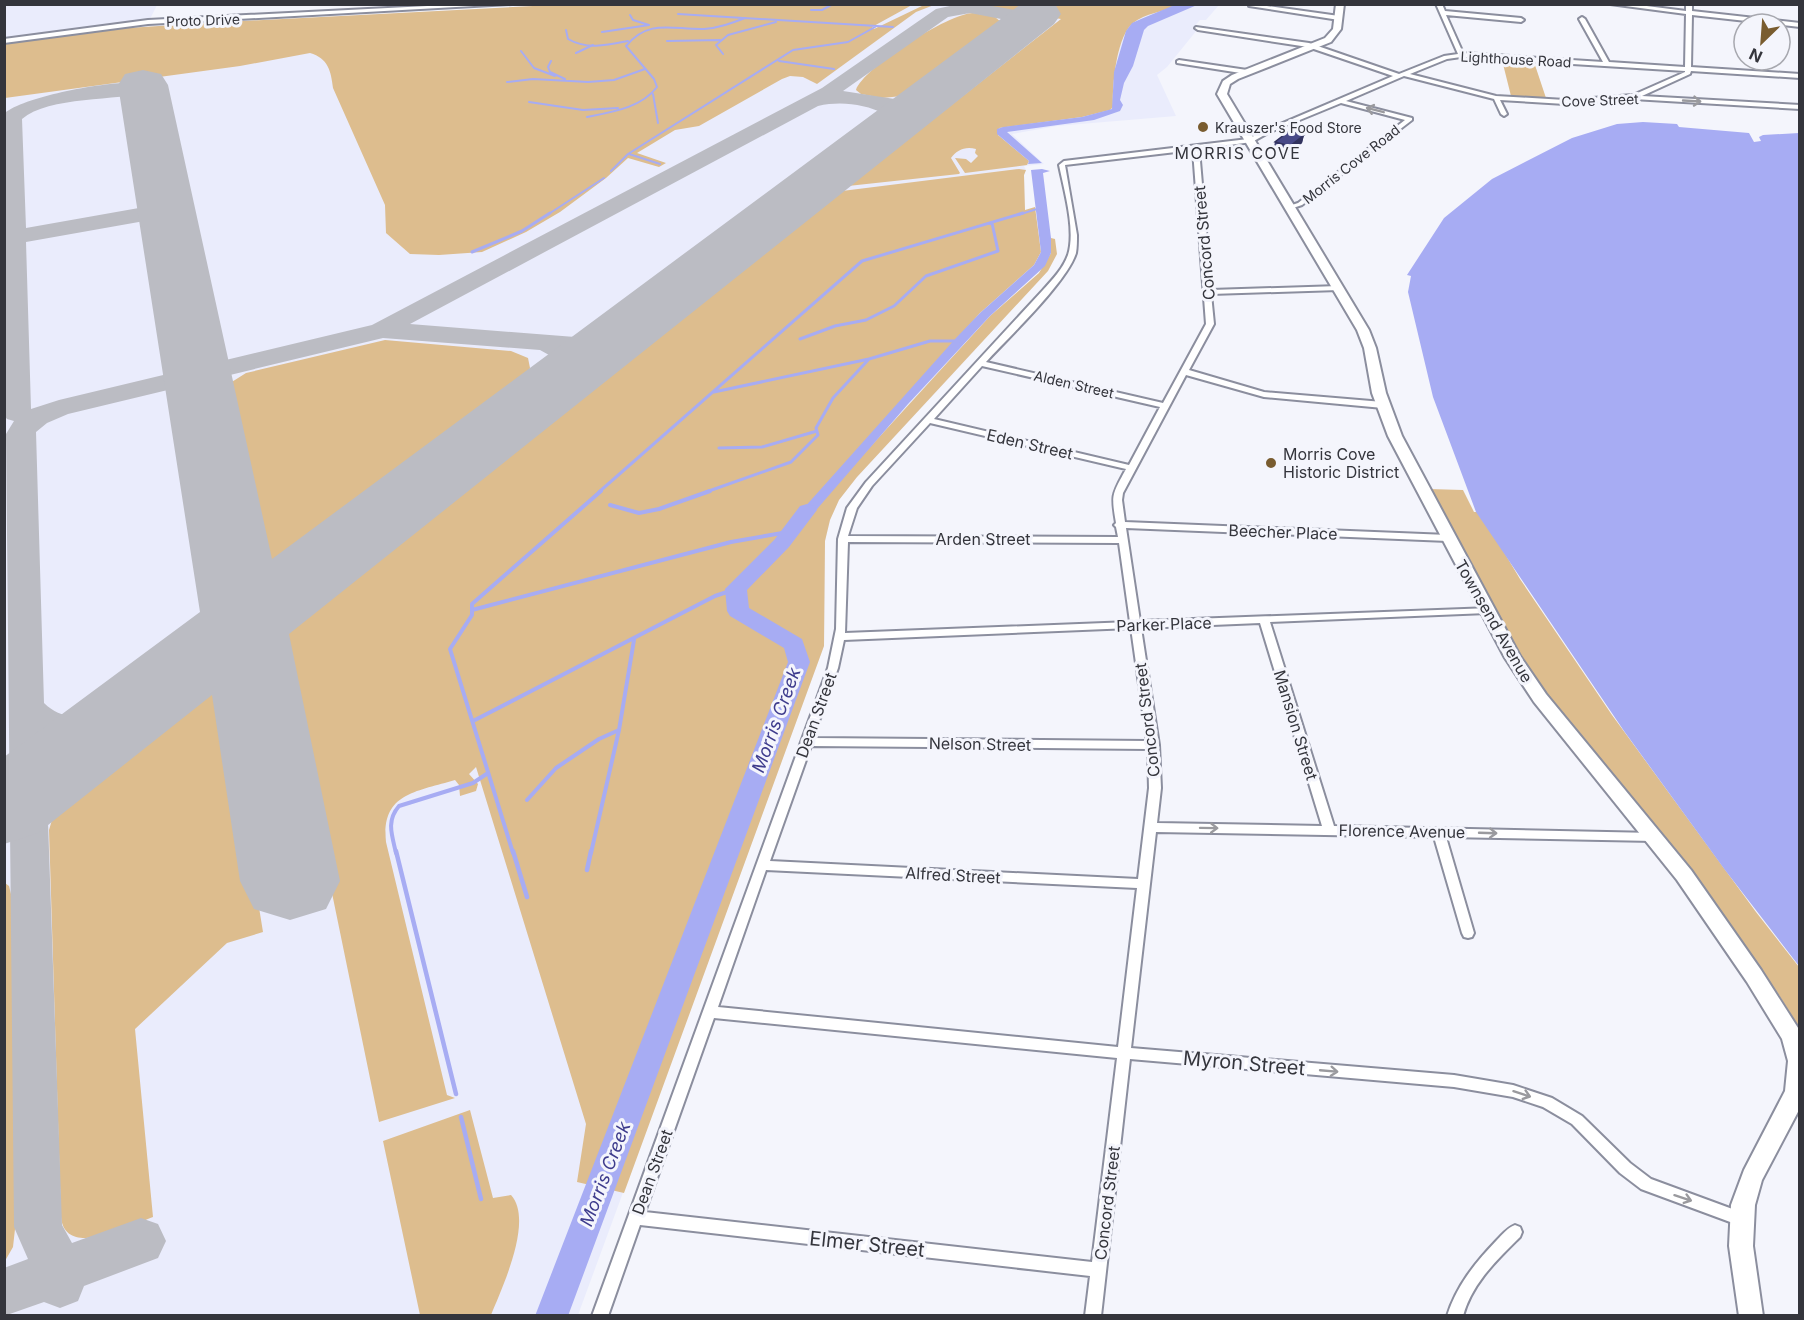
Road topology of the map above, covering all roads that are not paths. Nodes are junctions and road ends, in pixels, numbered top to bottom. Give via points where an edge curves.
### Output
1 (510, 4) edge
2 (1340, 4) edge
3 (1439, 4) edge
4 (1612, 4) edge
5 (1689, 4) edge
6 (1252, 6) edge
7 (1689, 13) junction
8 (1444, 14) junction
9 (1582, 19) dead end
10 (1521, 20) dead end
11 (1338, 24) junction
12 (1800, 25) edge
13 (1198, 28) dead end
14 (4, 41) edge
15 (1314, 47) junction
16 (1461, 55) junction
17 (1179, 62) dead end
18 (1607, 64) junction
19 (1687, 69) junction
20 (1247, 72) junction
21 (1401, 75) junction
22 (1800, 76) edge
23 (1633, 97) junction
24 (1496, 98) junction
25 (1340, 101) junction
26 (1800, 107) edge
27 (1504, 114) dead end
28 (1250, 141) junction
29 (1196, 148) junction
30 (1062, 165) joint
31 (1290, 207) junction
32 (1339, 288) junction
33 (1208, 292) junction
34 (981, 363) junction
35 (1185, 372) junction
36 (1383, 405) junction
37 (1166, 406) junction
38 (929, 420) junction
39 (1132, 468) junction
40 (1119, 525) junction
41 (1448, 538) junction
42 (843, 539) junction
43 (1122, 540) junction
44 (1487, 610) junction
45 (1264, 620) junction
46 (1135, 626) junction
47 (840, 637) junction
48 (806, 742) junction
49 (1154, 746) junction
50 (1151, 827) junction
51 (1329, 830) junction
52 (1438, 832) junction
53 (1654, 837) junction
54 (762, 865) junction
55 (1143, 884) junction
56 (1468, 933) dead end
57 (709, 1012) junction
58 (1124, 1053) junction
59 (635, 1218) junction
60 (1741, 1219) junction
61 (1515, 1232) dead end
62 (1099, 1270) junction
63 (600, 1316) edge
64 (1093, 1316) edge
65 (1455, 1316) edge
66 (1750, 1316) edge

1 - 14 street, Proto Drive via 139,23
2 - 11 main road
3 - 8 street
4 - 7 street
5 - 7 street
6 - 11 street
7 - 12 street
7 - 19 street
8 - 10 street
8 - 16 street
9 - 18 street
11 - 15 main road, Townsend Avenue via 1328,40
13 - 15 street, Cove Street
15 - 20 main road, Townsend Avenue
15 - 21 street, Cove Street
16 - 18 street, Lighthouse Road
16 - 21 street, Lighthouse Road
17 - 20 street
18 - 19 street, Lighthouse Road
19 - 22 street, Lighthouse Road
19 - 23 street via 1688,73
20 - 28 main road, Townsend Avenue via 1226,83 1222,94
21 - 24 street, Cove Street
21 - 25 street, Lighthouse Road
23 - 24 street, Cove Street via 1566,102
23 -> 26 street, Cove Street
24 - 27 street
25 - 28 street, Lighthouse Road
31 -> 25 street, Morris Cove Road via 1300,204 1410,118
28 - 29 street, Lighthouse Road
28 - 31 main road, Townsend Avenue
29 - 30 street, Lighthouse Road via 1075,160
29 - 33 street, Concord Street
30 - 34 street, Dean Street via 1073,251 1046,292
31 - 32 main road, Townsend Avenue
32 - 33 street
32 - 36 main road, Townsend Avenue via 1368,340
33 - 35 street, Concord Street via 1210,324
34 - 37 street, Alden Street
34 - 38 street, Dean Street
35 - 36 street via 1264,394
35 - 37 street, Concord Street
36 - 41 main road, Townsend Avenue via 1406,459
37 - 39 street, Concord Street
38 - 39 street, Eden Street
38 - 42 street, Dean Street via 869,484 849,515
39 - 40 street, Concord Street via 1118,494
40 - 41 street, Beecher Place
40 - 43 street, Concord Street
41 - 44 main road, Townsend Avenue
42 - 43 street, Arden Street
42 - 47 street, Dean Street
43 - 46 street, Concord Street
44 - 45 street, Parker Place
44 - 53 main road, Townsend Avenue via 1540,698
45 - 46 street, Parker Place
45 - 51 street, Mansion Street
46 - 47 street, Parker Place
46 - 49 street, Concord Street
47 - 48 street, Dean Street
48 - 49 street, Nelson Street
48 - 54 street, Dean Street
49 - 50 street, Concord Street
50 -> 51 street, Florence Avenue
50 - 55 street, Concord Street
51 - 52 street, Florence Avenue
52 -> 53 street, Florence Avenue
52 - 56 street
53 - 60 main road, Townsend Avenue via 1754,976 1792,1037 1797,1053 1796,1091 1749,1183
54 - 55 street, Alfred Street
54 - 57 street, Dean Street
55 - 58 street, Concord Street
57 - 58 street, Myron Street
57 - 59 street, Dean Street
58 -> 60 street, Myron Street via 1454,1081 1513,1091 1547,1102 1577,1120 1646,1184
58 - 62 street, Concord Street
59 - 62 street, Elmer Street
59 - 63 street, Dean Street
60 - 66 main road, Townsend Avenue
61 - 65 street via 1460,1296
62 - 64 street, Concord Street

